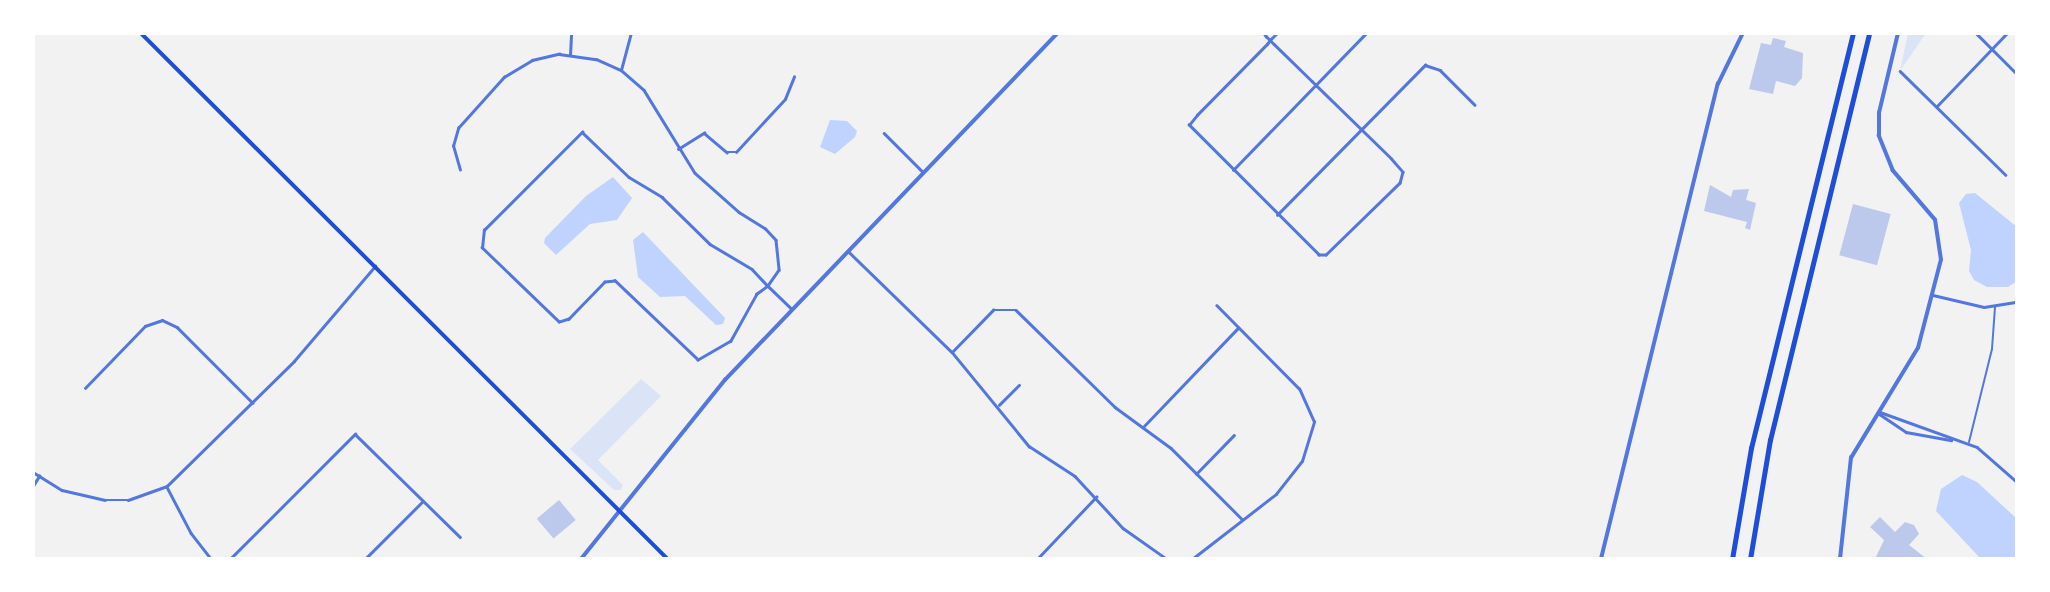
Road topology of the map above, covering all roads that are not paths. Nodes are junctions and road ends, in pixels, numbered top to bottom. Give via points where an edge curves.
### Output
1 (141, 33) edge
2 (571, 33) edge
3 (631, 33) edge
4 (1058, 33) edge
5 (1264, 33) edge
6 (1277, 33) edge
7 (1366, 33) edge
8 (1743, 33) edge
9 (1853, 33) edge
10 (1869, 33) edge
11 (1898, 33) edge
12 (1976, 33) edge
13 (2007, 33) edge
14 (1270, 40) junction
15 (1992, 49) junction
16 (570, 55) junction
17 (621, 70) junction
18 (1900, 71) dead end
19 (2017, 74) edge
20 (794, 77) dead end
21 (1316, 85) junction
22 (1475, 105) dead end
23 (1936, 107) junction
24 (1362, 129) junction
25 (884, 132) dead end
26 (678, 149) junction
27 (460, 170) dead end
28 (1233, 170) junction
29 (923, 172) junction
30 (2006, 175) dead end
31 (1277, 215) junction
32 (848, 251) junction
33 (374, 266) junction
34 (768, 286) junction
35 (1933, 295) junction
36 (2017, 302) edge
37 (1217, 306) dead end
38 (1995, 307) junction
39 (792, 309) junction
40 (1238, 328) junction
41 (952, 352) junction
42 (1019, 385) dead end
43 (85, 388) dead end
44 (253, 403) junction
45 (999, 405) junction
46 (1878, 413) junction
47 (1143, 427) junction
48 (1234, 435) dead end
49 (1954, 440) junction
50 (1969, 443) junction
51 (33, 472) edge
52 (1196, 474) junction
53 (39, 476) junction
54 (2017, 482) edge
55 (33, 486) edge
56 (167, 486) junction
57 (1096, 497) junction
58 (423, 501) junction
59 (621, 510) junction
60 (1242, 519) junction
61 (460, 537) dead end
62 (211, 559) edge
63 (230, 559) edge
64 (365, 559) edge
65 (581, 559) edge
66 (668, 559) edge
67 (1037, 559) edge
68 (1167, 559) edge
69 (1192, 559) edge
70 (1601, 559) edge
71 (1732, 559) edge
72 (1750, 559) edge
73 (1840, 559) edge

1 - 33 main road
2 - 16 street
3 - 17 street
4 - 29 street
5 - 14 street
6 - 14 street
7 - 21 street
8 - 70 street via 1718,84
9 - 71 highway via 1751,448
10 - 72 highway via 1770,440
11 - 35 street via 1879,113 1879,136 1893,171 1935,220 1941,248
12 - 15 street
13 - 15 street
14 - 21 street
14 - 28 street via 1189,125
15 - 19 street
15 - 23 street
16 - 17 street
16 - 27 street via 532,60 504,77 458,128 453,146
17 - 26 street via 644,90
18 - 23 street
20 - 26 street via 785,99 736,152 727,152 704,133
21 - 24 street
21 - 28 street
22 - 24 street via 1440,70 1425,65
23 - 30 street
24 - 31 street
24 - 31 street via 1398,165 1403,177 1326,255 1319,255
25 - 29 street
26 - 34 street via 716,193 776,240 779,270
28 - 31 street
29 - 32 street
32 - 39 street
32 - 41 street
33 - 44 street
33 - 59 main road
34 - 34 street via 752,269 710,244 662,197 629,177 582,132 479,240 556,320 569,319 606,282 615,281 698,359 731,341 757,294
34 - 39 street
35 - 38 street
35 - 46 street via 1918,348
36 - 38 street
37 - 40 street
38 - 50 lane via 1992,347
39 - 59 street via 689,422
40 - 47 street
40 - 60 street via 1299,389 1314,422 1309,448 1294,472 1266,503
41 - 45 street
41 - 47 street via 993,310 1016,310 1115,407
42 - 45 street
43 - 44 street via 145,326 162,320 177,327
44 - 56 street
45 - 57 street via 1029,446 1075,476
46 - 49 street
46 - 49 street via 1906,432
46 - 73 street via 1849,465
47 - 52 street
48 - 52 street
49 - 50 street
50 - 54 street
51 - 53 street
52 - 60 street
53 - 55 street
53 - 56 street via 62,490 105,499 128,500
56 - 62 street via 191,533
57 - 67 street
57 - 68 street via 1123,528
58 - 61 street
58 - 63 street via 355,434
58 - 64 street
59 - 65 street
59 - 66 main road
60 - 69 street

